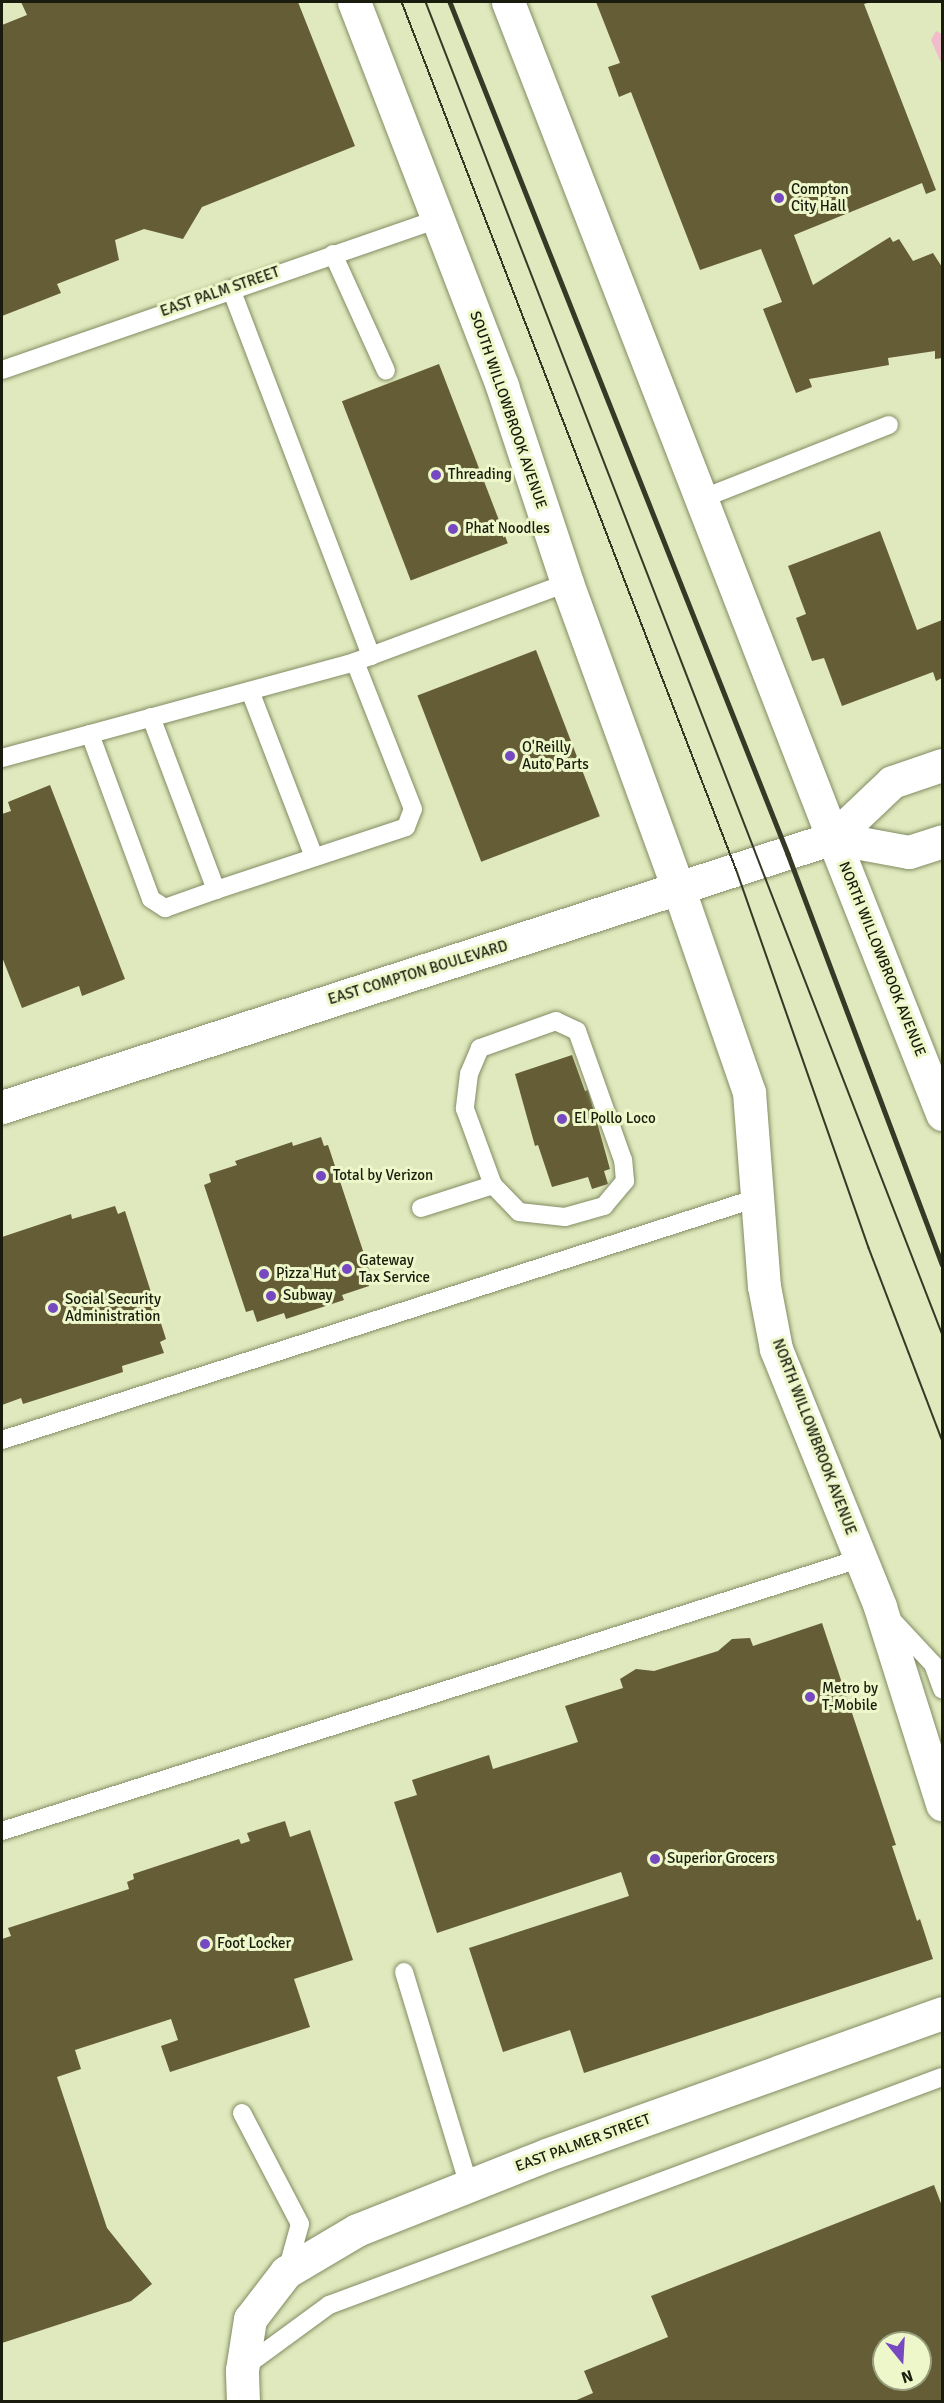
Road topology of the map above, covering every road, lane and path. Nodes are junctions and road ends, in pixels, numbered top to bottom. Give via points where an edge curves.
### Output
1 (354, 2) edge
2 (508, 2) edge
3 (440, 218) junction
4 (333, 254) junction
5 (231, 289) junction
6 (2, 370) edge
7 (386, 371) dead end
8 (889, 425) dead end
9 (701, 499) junction
10 (567, 583) junction
11 (363, 659) junction
12 (250, 691) junction
13 (151, 717) junction
14 (90, 734) junction
15 (2, 758) edge
16 (942, 765) edge
17 (833, 838) junction
18 (942, 841) edge
19 (314, 857) junction
20 (216, 890) junction
21 (679, 890) junction
22 (2, 1107) edge
23 (942, 1114) edge
24 (493, 1185) junction
25 (757, 1198) junction
26 (422, 1208) dead end
27 (2, 1440) edge
28 (862, 1558) junction
29 (880, 1607) junction
30 (942, 1689) edge
31 (942, 1804) edge
32 (2, 1831) edge
33 (404, 1972) dead end
34 (942, 2013) edge
35 (942, 2078) edge
36 (242, 2113) dead end
37 (469, 2186) junction
38 (286, 2272) junction
39 (242, 2370) junction
40 (243, 2402) edge

1 - 3 street, SOUTH WILLOWBROOK AVENUE
2 - 9 street
3 - 4 lane, EAST PALM STREET
3 - 10 street, SOUTH WILLOWBROOK AVENUE via 502,386
4 - 5 lane, EAST PALM STREET
4 - 7 lane
5 - 6 lane, EAST PALM STREET
5 - 11 lane
8 - 9 lane
9 - 17 street
10 - 11 lane
10 - 21 street, SOUTH WILLOWBROOK AVENUE
11 - 12 lane
11 - 19 lane via 413,810 406,827
12 - 13 lane
12 - 19 lane
13 - 14 lane
13 - 20 lane
14 - 15 lane
14 - 20 lane via 151,899 165,908
16 - 17 street via 892,782
17 - 18 street via 909,852
17 - 21 street, EAST COMPTON BOULEVARD
17 - 23 street, NORTH WILLOWBROOK AVENUE
19 - 20 lane
21 - 22 street, EAST COMPTON BOULEVARD
21 - 25 street, NORTH WILLOWBROOK AVENUE via 748,1092
24 - 24 lane via 465,1109 469,1074 480,1048 556,1021 577,1031 623,1160 625,1181 604,1206 566,1217 519,1212
24 - 26 lane
25 - 27 lane
25 - 28 street, NORTH WILLOWBROOK AVENUE via 764,1286 776,1349
28 - 29 street, NORTH WILLOWBROOK AVENUE
28 - 32 lane
29 - 30 lane via 933,1664
29 - 31 street, NORTH WILLOWBROOK AVENUE
33 - 37 lane
34 - 37 street, EAST PALMER STREET
35 - 39 lane via 329,2305
36 - 38 lane via 300,2224
37 - 38 street, EAST PALMER STREET via 357,2230
38 - 39 street, EAST PALMER STREET via 250,2319
39 - 40 street

